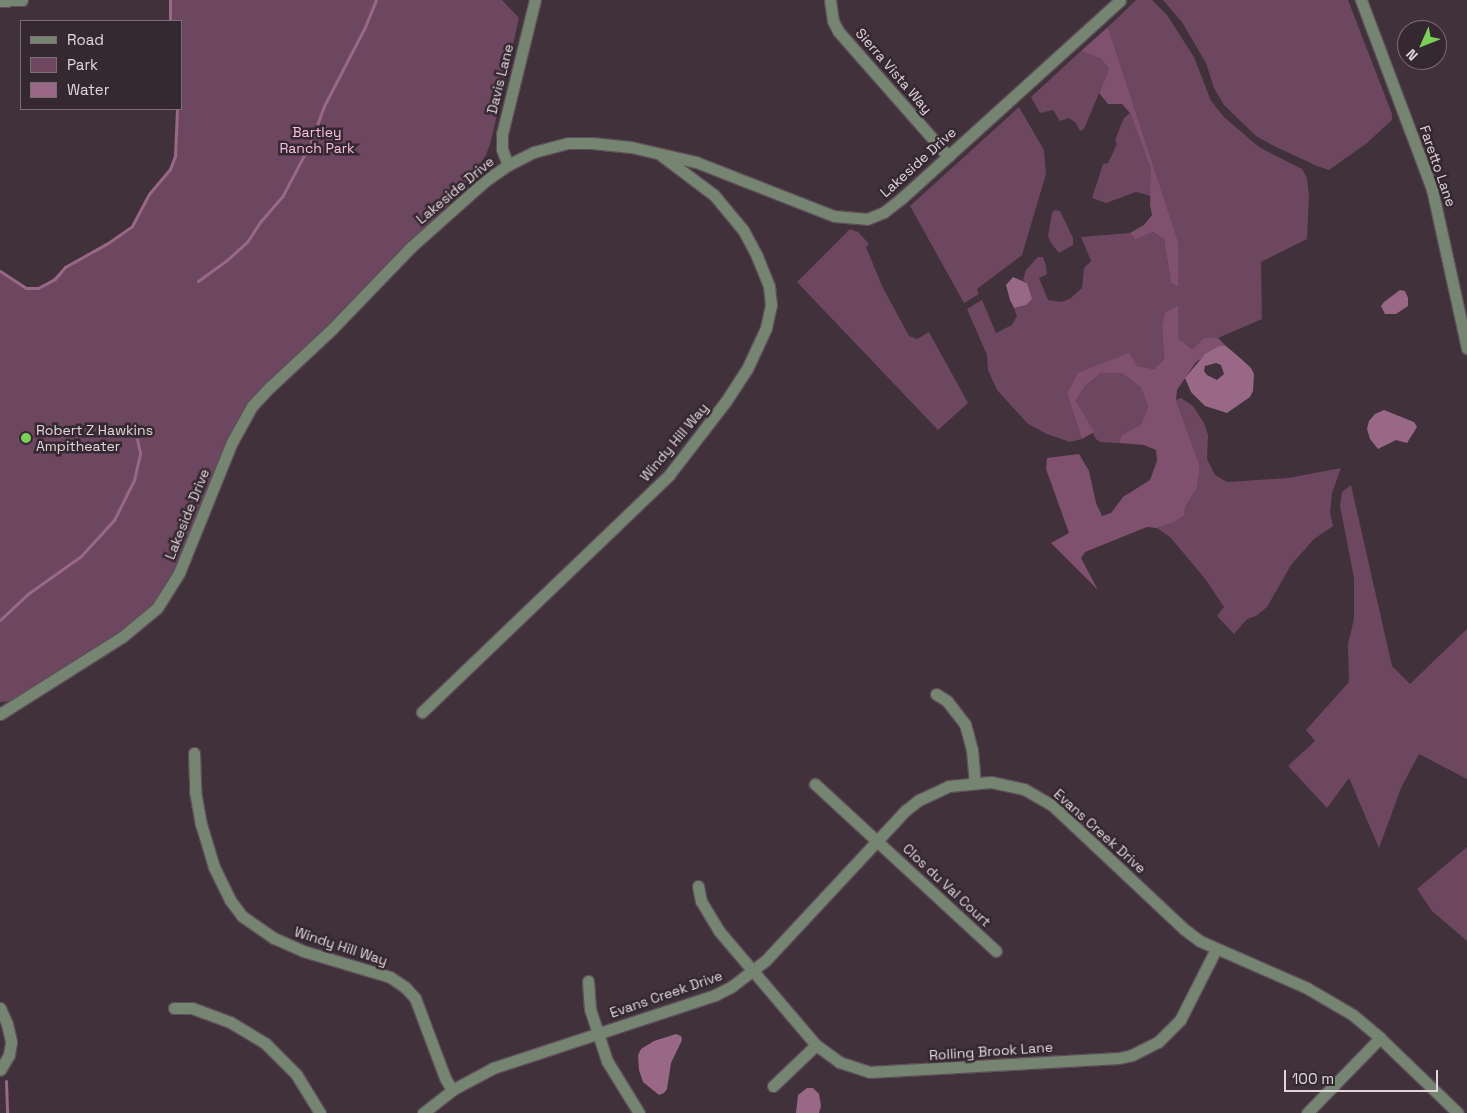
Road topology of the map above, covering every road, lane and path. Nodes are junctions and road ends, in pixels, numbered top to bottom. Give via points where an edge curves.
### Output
1 (22, 0) edge
2 (535, 0) edge
3 (830, 0) edge
4 (1120, 0) edge
5 (1360, 0) edge
6 (0, 1) edge
7 (657, 152) junction
8 (948, 156) junction
9 (508, 165) junction
10 (1467, 348) edge
11 (936, 694) dead end
12 (422, 712) dead end
13 (0, 714) edge
14 (194, 753) dead end
15 (974, 782) junction
16 (816, 784) dead end
17 (877, 841) junction
18 (698, 886) dead end
19 (1216, 949) junction
20 (996, 951) dead end
21 (754, 972) junction
22 (588, 981) dead end
23 (0, 1008) edge
24 (174, 1008) dead end
25 (593, 1035) junction
26 (1380, 1038) junction
27 (816, 1045) junction
28 (0, 1070) edge
29 (773, 1086) dead end
30 (452, 1090) junction
31 (320, 1113) edge
32 (423, 1113) edge
33 (639, 1113) edge
34 (1307, 1113) edge
35 (1458, 1113) edge

1 - 6 street
2 - 9 street, Davis Lane via 502,134 502,149
3 - 8 street, Sierra Vista Way via 833,21 838,30
4 - 8 street, Lakeside Drive
5 - 10 street, Faretto Lane via 1432,189
7 - 8 street, Lakeside Drive via 696,162 821,211 861,220 888,209
7 - 9 street, Lakeside Drive via 604,143 568,143 534,152
7 - 12 street, Windy Hill Way via 714,195 743,230 769,286 771,305 766,328 747,369 726,401 668,475
9 - 13 street, Lakeside Drive via 485,180 418,240 252,406 235,436 179,573 157,608 122,638
11 - 15 street via 947,701 965,724 972,750
14 - 30 street, Windy Hill Way via 196,791 214,867 242,916 274,938 304,952 390,978 405,987 415,998
15 - 17 street, Evans Creek Drive via 949,786 919,800
15 - 19 street, Evans Creek Drive via 1008,784 1052,805 1184,929
16 - 17 street, Clos du Val Court
17 - 20 street, Clos du Val Court
17 - 21 street, Evans Creek Drive
18 - 21 street, Rolling Brook Lane via 707,914
19 - 26 street, Evans Creek Drive via 1315,992 1353,1015
19 - 27 street, Rolling Brook Lane via 1180,1020 1158,1042 1132,1055 884,1073 839,1062
21 - 25 street, Evans Creek Drive via 715,995
21 - 27 street, Rolling Brook Lane
22 - 25 street
23 - 28 street via 10,1042 9,1055
24 - 31 street via 192,1008 230,1022 265,1043 296,1074
25 - 30 street, Evans Creek Drive via 493,1068
25 - 33 street
26 - 34 street
26 - 35 street, Evans Creek Drive
27 - 29 street
30 - 32 street, Evans Creek Drive

